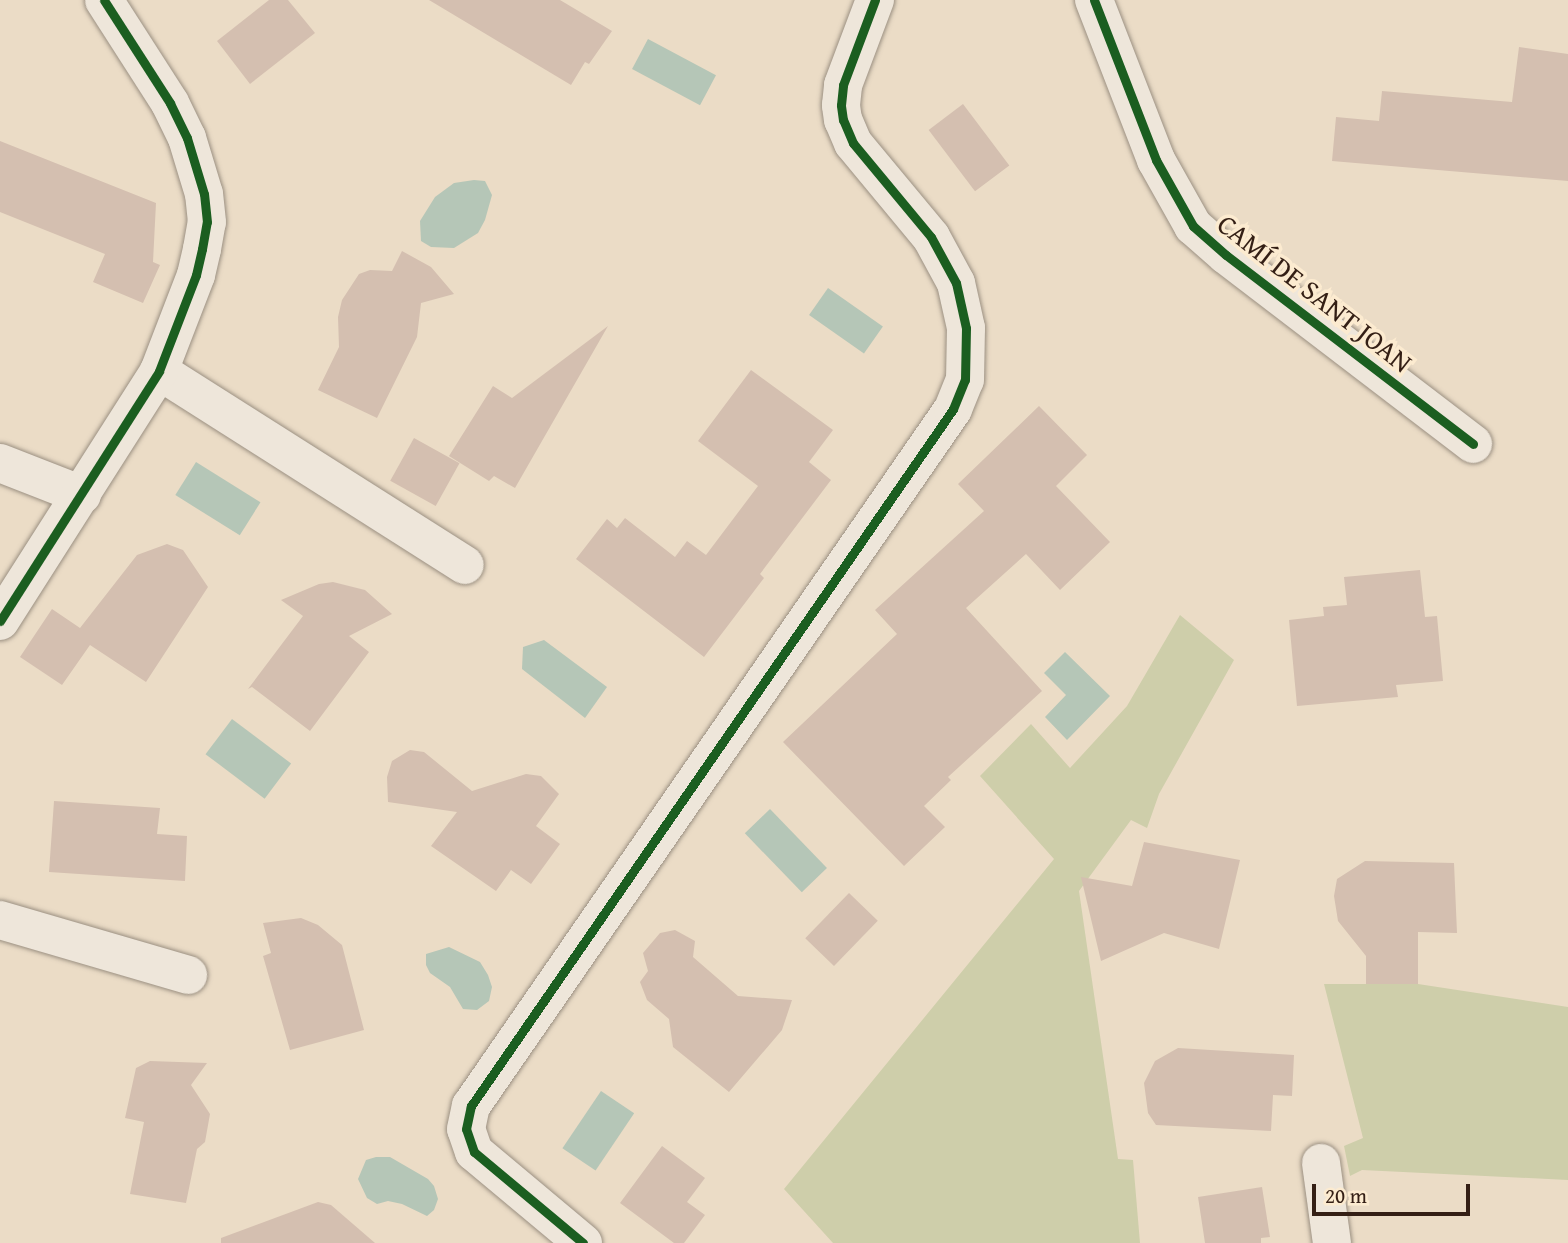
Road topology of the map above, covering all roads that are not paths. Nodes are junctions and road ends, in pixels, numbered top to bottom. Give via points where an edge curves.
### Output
1 (104, 0) edge
2 (874, 0) edge
3 (1094, 0) edge
4 (159, 371) junction
5 (1473, 444) dead end
6 (0, 463) edge
7 (82, 495) junction
8 (465, 565) dead end
9 (0, 621) edge
10 (0, 920) edge
11 (188, 975) dead end
12 (1321, 1163) dead end
13 (583, 1243) edge
14 (1332, 1243) edge

1 - 4 street via 170,103 187,138 204,194 206,222 196,275
2 - 13 street via 843,85 843,120 853,143 931,237 956,283 967,328 965,380 953,409 471,1106 466,1129 474,1152
3 - 5 street, CAMÍ DE SANT JOAN via 1156,160 1193,226
4 - 7 street
4 - 8 street
6 - 7 street
7 - 9 street
10 - 11 street
12 - 14 street

